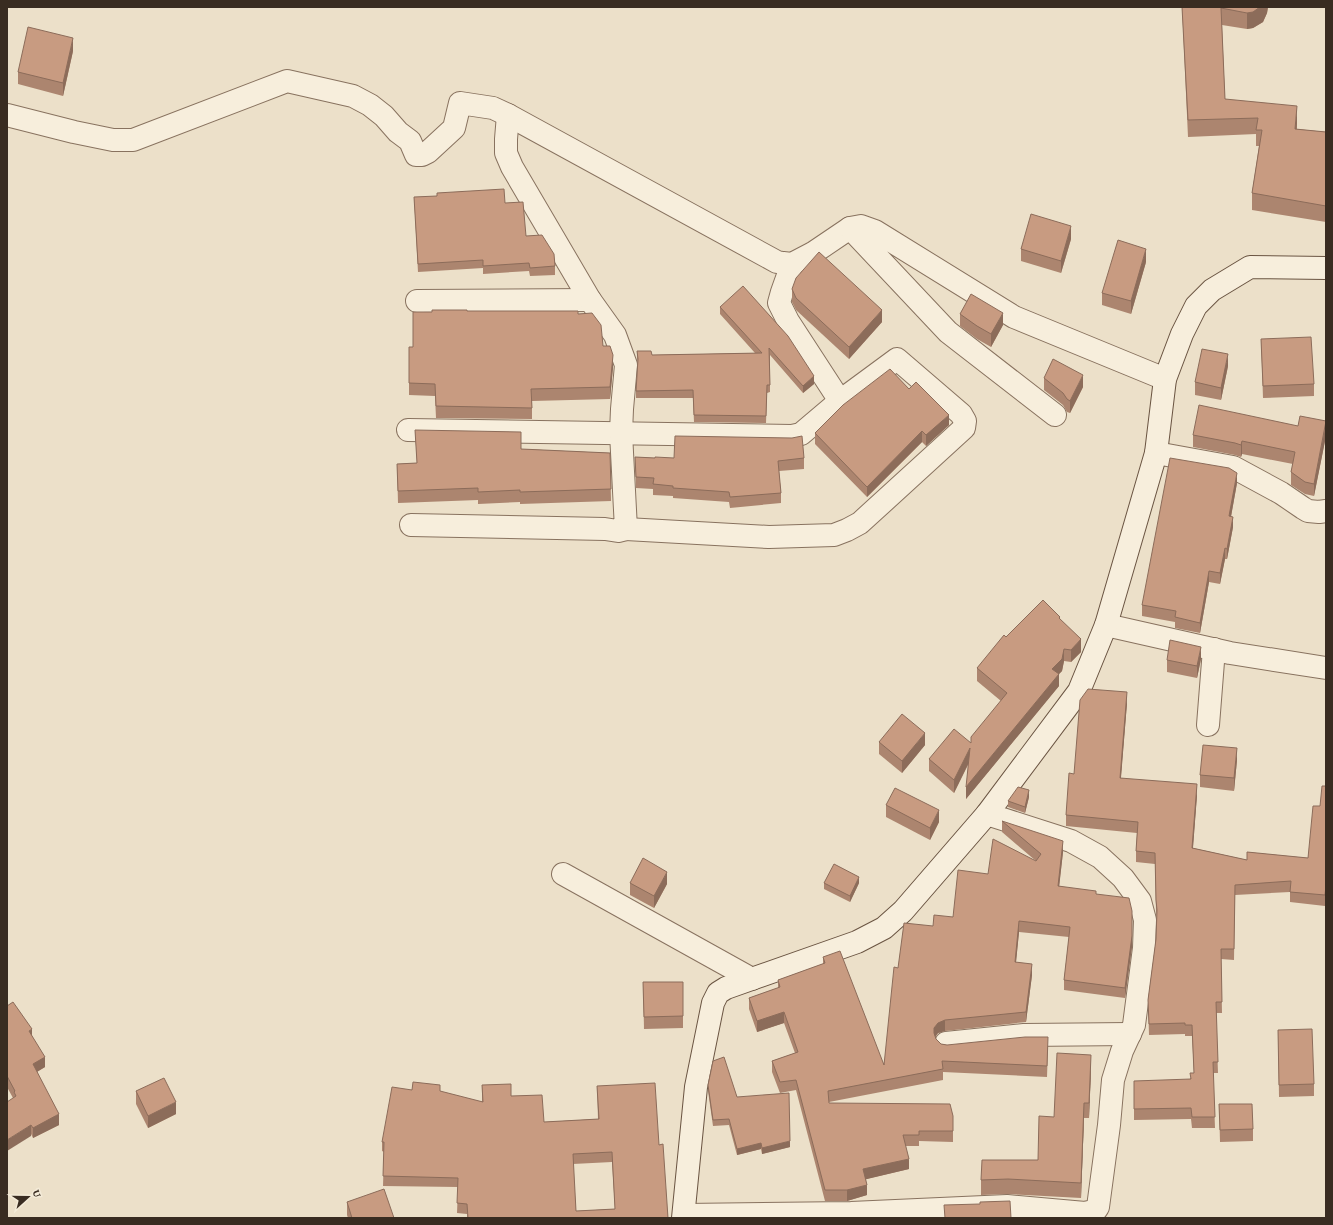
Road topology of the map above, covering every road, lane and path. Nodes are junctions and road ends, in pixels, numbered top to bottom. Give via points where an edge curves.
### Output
1 (7, 114) edge
2 (508, 115) junction
3 (850, 228) junction
4 (792, 264) junction
5 (1326, 268) edge
6 (590, 300) junction
7 (417, 301) dead end
8 (1165, 379) junction
9 (840, 401) junction
10 (1055, 415) dead end
11 (408, 430) dead end
12 (621, 433) junction
13 (1156, 453) junction
14 (1326, 511) edge
15 (411, 525) dead end
16 (626, 529) junction
17 (1106, 625) junction
18 (1214, 649) junction
19 (1326, 668) edge
20 (1208, 725) dead end
21 (987, 814) junction
22 (563, 874) dead end
23 (752, 979) junction
24 (1130, 1034) junction
25 (946, 1043) edge
26 (683, 1216) edge

1 - 2 street via 74,132 113,140 133,140 287,81 353,96 370,105 410,141 416,155 428,152 454,128 460,104 493,108
2 - 4 street via 777,262
2 - 6 street via 506,153 512,167
3 - 4 street
3 - 8 street via 861,226 875,231 1014,317
3 - 10 street via 948,332
4 - 9 street via 779,303
5 - 8 street via 1250,267 1212,290 1196,306
6 - 7 street
6 - 12 street via 615,335 626,365
8 - 13 street
9 - 12 street via 801,434 792,436
9 - 16 street via 896,359 961,414 965,421 964,428 860,523 834,535 769,537
11 - 12 street
12 - 16 street
13 - 14 street via 1233,467 1281,492 1308,511
13 - 17 street
15 - 16 street via 605,528 618,531
17 - 18 street
17 - 21 street via 1079,691
18 - 19 street
18 - 20 street
21 - 23 street via 903,912 884,928 857,942
21 - 24 street via 1071,841 1100,857 1123,878 1140,901 1146,920 1144,948 1134,1025
22 - 23 street
23 - 26 street via 726,988 718,993 713,1003 696,1087
24 - 25 street via 1024,1035
24 - 26 street via 1113,1080 1096,1210 1085,1213 1007,1206 851,1213

